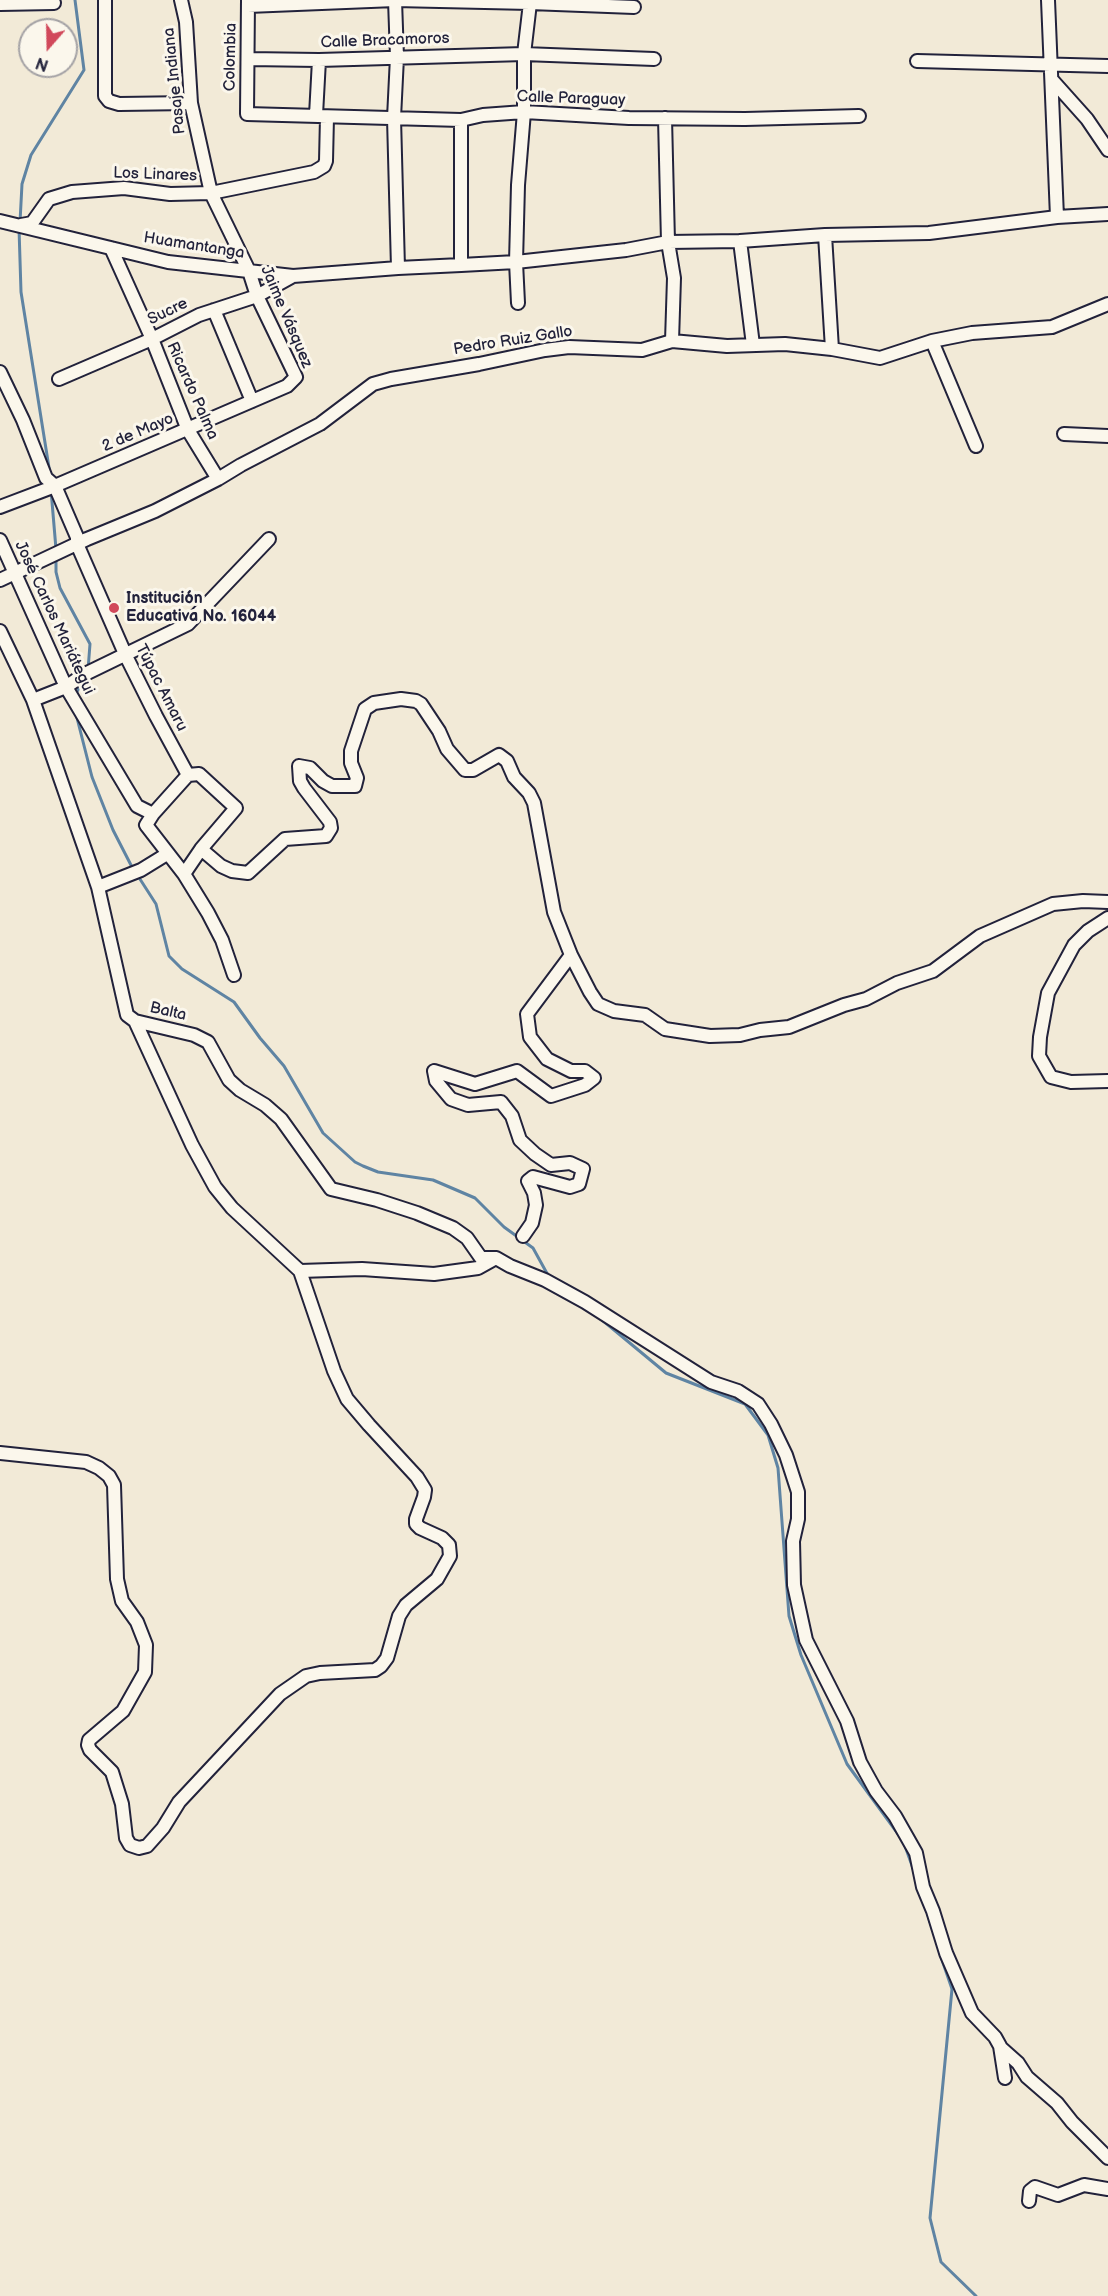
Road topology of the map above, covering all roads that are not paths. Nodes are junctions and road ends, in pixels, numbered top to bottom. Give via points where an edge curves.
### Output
1 (105, 0) edge
2 (181, 0) edge
3 (395, 0) edge
4 (1048, 0) edge
5 (530, 1) edge
6 (54, 3) dead end
7 (248, 3) edge
8 (0, 4) edge
9 (634, 8) dead end
10 (524, 54) junction
11 (397, 57) junction
12 (248, 59) junction
13 (654, 59) dead end
14 (319, 60) junction
15 (917, 61) dead end
16 (1052, 64) junction
17 (1108, 66) edge
18 (1053, 81) junction
19 (191, 103) junction
20 (524, 111) junction
21 (247, 114) joint
22 (321, 116) junction
23 (859, 116) dead end
24 (394, 118) junction
25 (665, 118) junction
26 (461, 120) junction
27 (1108, 150) edge
28 (211, 193) junction
29 (1108, 214) edge
30 (1057, 217) junction
31 (0, 221) edge
32 (19, 225) junction
33 (825, 235) junction
34 (740, 241) junction
35 (668, 242) junction
36 (111, 248) junction
37 (516, 262) junction
38 (461, 265) junction
39 (398, 268) junction
40 (249, 271) junction
41 (292, 276) junction
42 (257, 296) junction
43 (518, 303) dead end
44 (1108, 304) edge
45 (214, 310) junction
46 (152, 339) junction
47 (932, 341) junction
48 (672, 342) junction
49 (753, 345) junction
50 (832, 349) junction
51 (0, 372) edge
52 (59, 378) dead end
53 (287, 387) joint
54 (5, 395) edge
55 (252, 401) junction
56 (188, 430) junction
57 (1064, 434) dead end
58 (1108, 436) edge
59 (976, 446) dead end
60 (218, 479) junction
61 (53, 484) junction
62 (0, 507) edge
63 (269, 539) dead end
64 (0, 540) edge
65 (77, 544) junction
66 (14, 574) junction
67 (0, 580) edge
68 (0, 631) edge
69 (126, 656) junction
70 (66, 687) junction
71 (33, 700) junction
72 (188, 775) junction
73 (153, 814) junction
74 (201, 849) junction
75 (167, 854) junction
76 (184, 874) junction
77 (98, 887) junction
78 (1108, 902) edge
79 (1108, 918) edge
80 (571, 955) junction
81 (234, 975) dead end
82 (135, 1021) junction
83 (1108, 1082) edge
84 (523, 1236) dead end
85 (496, 1258) junction
86 (300, 1271) junction
87 (0, 1453) edge
88 (1000, 2047) junction
89 (1005, 2078) dead end
90 (1108, 2158) edge
91 (1108, 2188) edge
92 (1029, 2201) dead end

1 - 19 street via 105,96 109,101
2 - 19 street, Pasaje Indiana
3 - 5 street
3 - 7 street
3 - 11 street
4 - 16 street
5 - 9 street
5 - 10 street
6 - 8 street
7 - 12 street, Colombia
10 - 11 street, Calle Bracamoros
10 - 13 street, Calle Bracamoros
10 - 20 street
11 - 14 street, Calle Bracamoros
11 - 24 street
12 - 14 street, Calle Bracamoros
12 - 21 street, Colombia
14 - 22 street
15 - 16 street
16 - 17 street
16 - 18 street
18 - 27 street via 1088,118
18 - 30 street
19 - 28 street, Pasaje Indiana
20 - 25 street, Calle Paraguay
20 - 26 street, Calle Paraguay
20 - 37 street
21 - 22 street, Calle Paraguay
22 - 24 street, Calle Paraguay
22 - 28 street, Los Linares via 324,166 314,172
23 - 25 street, Calle Paraguay
24 - 26 street, Calle Paraguay
24 - 39 street
25 - 35 street
26 - 38 street
28 - 32 street, Los Linares via 124,188 72,192 48,199 32,223
28 - 40 street, Jaime Vásquez
29 - 30 street, Huamantanga
30 - 33 street, Huamantanga via 928,232
31 - 32 street, Huamantanga
32 - 36 street, Huamantanga
33 - 34 street, Huamantanga
33 - 50 street
34 - 35 street, Huamantanga
34 - 49 street
35 - 37 street, Huamantanga
35 - 48 street via 674,279
36 - 40 street, Huamantanga via 168,262
36 - 46 street, Ricardo Palma
37 - 38 street, Huamantanga
37 - 43 street
38 - 39 street, Huamantanga
39 - 41 street, Huamantanga
40 - 41 street, Huamantanga
40 - 42 street, Jaime Vásquez
41 - 42 street, Sucre
42 - 45 street, Sucre
42 - 53 street, Jaime Vásquez via 296,377
44 - 47 street, Pedro Ruiz Gallo via 1052,327 972,333
45 - 46 street, Sucre
45 - 55 street
46 - 52 street, Sucre
46 - 56 street, Ricardo Palma
47 - 50 street, Pedro Ruiz Gallo via 880,358
47 - 59 street
48 - 49 street, Pedro Ruiz Gallo
48 - 60 street, Pedro Ruiz Gallo via 642,350 545,350 373,384 320,424
49 - 50 street, Pedro Ruiz Gallo
51 - 54 street, Túpac Amaru
53 - 55 street, 2 de Mayo
54 - 61 street, Túpac Amaru via 23,420 46,478
55 - 56 street, 2 de Mayo
56 - 60 street, Ricardo Palma
56 - 61 street, 2 de Mayo
57 - 58 street
60 - 65 street, Pedro Ruiz Gallo
61 - 62 street, 2 de Mayo
61 - 65 street, Túpac Amaru
63 - 69 street via 188,624
64 - 66 street, José Carlos Mariátegui
65 - 66 street, Pedro Ruiz Gallo
65 - 69 street, Túpac Amaru
66 - 67 street, Pedro Ruiz Gallo
66 - 70 street, José Carlos Mariátegui
68 - 71 street, Balta
69 - 70 street
69 - 72 street, Túpac Amaru
70 - 71 street
70 - 73 street, José Carlos Mariátegui via 137,806
71 - 77 street, Balta
72 - 73 street
72 - 74 street via 199,774 236,808
73 - 75 street via 146,825
74 - 76 street
74 - 80 street via 221,866 248,873 285,839 326,836 330,822 300,781 300,766 310,768 332,786 355,786 351,751 365,709 401,699 416,701 465,770 503,756 514,777 529,793 554,912
75 - 76 street
75 - 77 street via 141,870
76 - 81 street via 222,940
77 - 82 street, Balta via 127,1015
78 - 80 street via 1053,904 980,936 933,971 789,1027 741,1035 710,1036 665,1029 645,1015 614,1011 598,1004
79 - 83 street via 1074,945 1048,993 1039,1056 1051,1077 1071,1082
80 - 84 street via 527,1014 530,1037 548,1059 571,1071 585,1071 594,1078 551,1096 517,1071 475,1084 434,1071 436,1081 451,1099 468,1105 501,1102 512,1116 520,1140 551,1165 570,1163 583,1169 579,1184 570,1187 532,1177 528,1181 536,1205 532,1223
82 - 85 street, Balta via 208,1042 230,1080 281,1119 331,1189 377,1200 453,1228 481,1258
82 - 86 street via 215,1187
85 - 86 street via 478,1268 434,1274 362,1269
85 - 88 street via 585,1302 711,1382 738,1391 758,1404 771,1424 798,1492 794,1584 806,1640 847,1721 860,1762 916,1853 922,1887 972,2013
86 - 87 street via 347,1399 417,1477 424,1497 416,1524 442,1538 449,1545 450,1556 437,1579 399,1616 381,1666 375,1670 306,1676 280,1694 179,1802 147,1846 130,1845 112,1772 88,1745 123,1711 145,1672 147,1645 122,1601 117,1579 114,1485 109,1476 86,1462
88 - 89 street
88 - 90 street
91 - 92 street via 1084,2185 1058,2195 1035,2187 1030,2191

